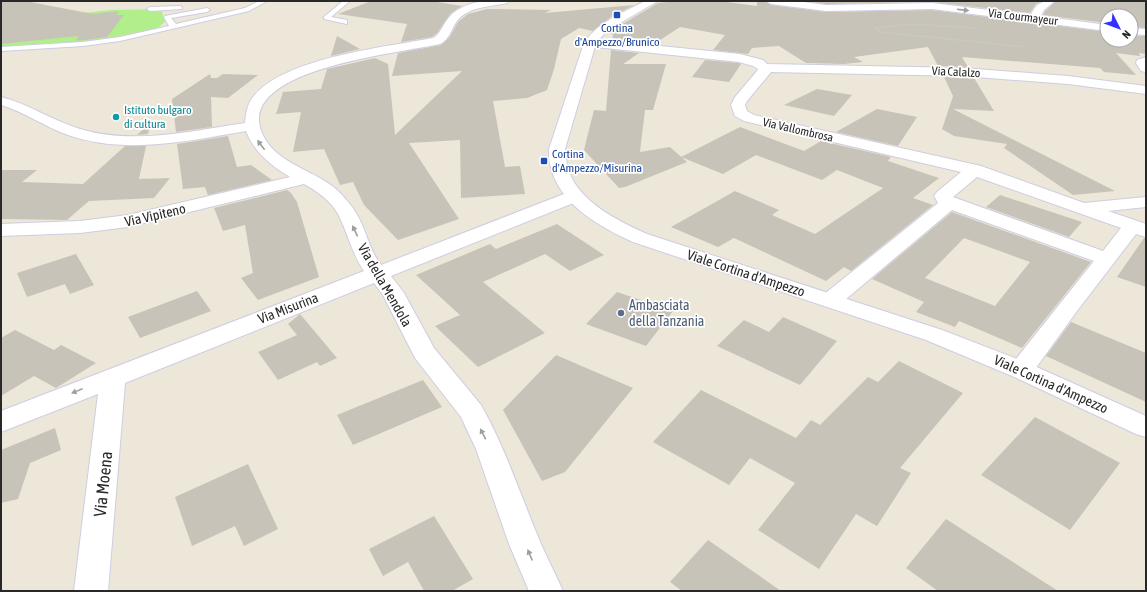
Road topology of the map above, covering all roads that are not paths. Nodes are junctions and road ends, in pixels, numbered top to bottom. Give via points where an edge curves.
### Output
1 (346, 1) edge
2 (503, 1) edge
3 (653, 1) edge
4 (771, 1) edge
5 (1050, 1) edge
6 (262, 2) edge
7 (150, 9) dead end
8 (195, 12) junction
9 (1035, 18) junction
10 (344, 22) dead end
11 (174, 26) junction
12 (1099, 27) edge
13 (590, 43) junction
14 (1, 50) edge
15 (1146, 61) edge
16 (764, 68) junction
17 (1146, 68) edge
18 (994, 74) junction
19 (1146, 78) edge
20 (1144, 96) edge
21 (1, 101) edge
22 (252, 126) junction
23 (975, 170) junction
24 (306, 178) junction
25 (575, 196) junction
26 (1146, 202) edge
27 (949, 203) junction
28 (1081, 208) junction
29 (1139, 229) edge
30 (1, 230) edge
31 (1107, 259) junction
32 (377, 273) junction
33 (831, 300) junction
34 (1021, 370) junction
35 (113, 377) junction
36 (1, 422) edge
37 (1146, 427) edge
38 (91, 591) edge
39 (546, 591) edge

1 - 10 lane via 326,18
2 - 22 street via 478,5 462,11 452,19 443,38 436,41 342,59 294,74 274,85 260,99 255,106
3 - 13 street, Viale Cortina d'Ampezzo via 606,27
4 -> 9 street, Via Courmayeur via 826,8 921,5
5 - 9 street via 1039,8
6 - 8 lane
6 - 11 lane via 247,10
7 - 8 lane via 191,8
8 - 11 lane via 167,17
9 - 12 street, Via Courmayeur
11 - 14 lane via 112,40
13 - 16 street via 740,58 758,63
13 - 25 street, Viale Cortina d'Ampezzo via 557,149 563,175
15 - 17 street via 1142,63
16 - 18 street, Via Calalzo
16 - 23 street, Via Vallombrosa via 763,73 738,102 738,109 744,115 764,122
18 - 19 street via 1017,66
18 - 20 street, Via Calalzo via 1110,85
21 - 22 street via 21,107 74,132 107,139 171,138
24 -> 22 street, Via della Mendola via 268,153 258,141
23 - 27 street via 943,196
23 - 28 street, Via Vallombrosa
24 - 30 street, Via Vipiteno via 128,221 80,227
32 -> 24 street, Via della Mendola via 369,263 346,213 335,198
25 - 32 street, Via Misurina
25 - 33 street, Viale Cortina d'Ampezzo via 614,225 640,238
26 - 28 street, Via Vallombrosa
27 - 31 street
27 - 33 street
28 - 29 street, Via Vallombrosa
29 - 31 street
31 - 34 street
32 - 35 street, Via Misurina
39 -> 32 street, Via della Mendola via 490,449 472,412 424,352 393,294
33 - 34 street, Viale Cortina d'Ampezzo via 934,335
34 - 37 street, Viale Cortina d'Ampezzo
35 -> 36 street, Via Misurina
35 - 38 street, Via Moena

